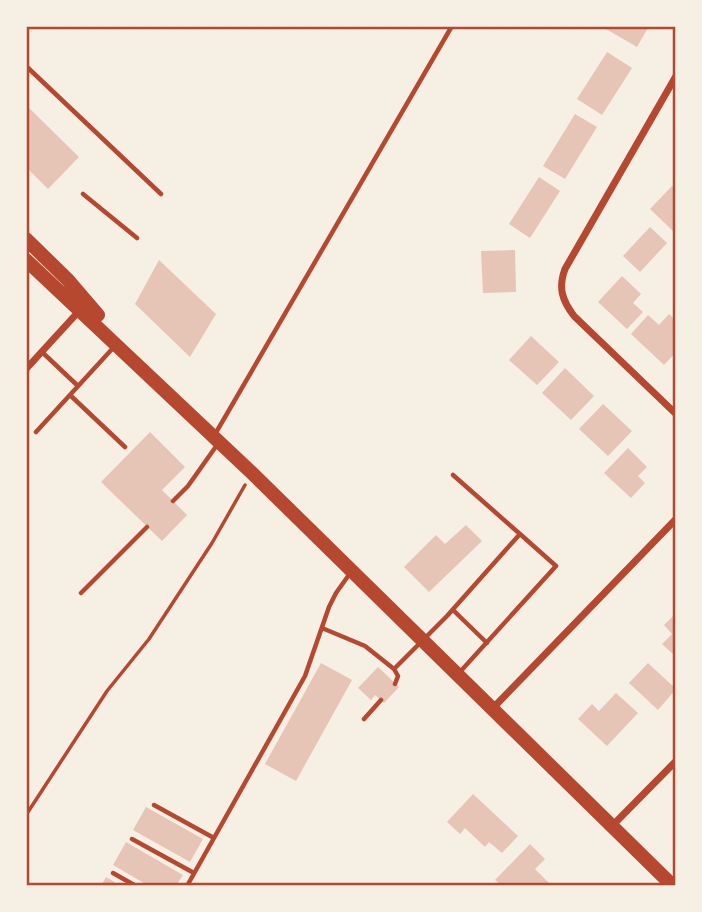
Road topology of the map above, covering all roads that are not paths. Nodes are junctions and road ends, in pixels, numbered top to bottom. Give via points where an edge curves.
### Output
1 (453, 26) edge
2 (26, 66) edge
3 (676, 76) edge
4 (83, 194) dead end
5 (161, 194) dead end
6 (137, 238) dead end
7 (26, 239) edge
8 (26, 260) edge
9 (84, 307) junction
10 (117, 344) junction
11 (42, 352) junction
12 (26, 369) edge
13 (78, 386) junction
14 (70, 395) junction
15 (171, 396) junction
16 (675, 413) edge
17 (36, 432) dead end
18 (216, 439) junction
19 (125, 447) dead end
20 (453, 475) dead end
21 (173, 501) dead end
22 (676, 519) edge
23 (147, 527) dead end
24 (520, 534) junction
25 (352, 571) junction
26 (82, 593) dead end
27 (453, 610) junction
28 (323, 628) junction
29 (423, 641) junction
30 (487, 643) junction
31 (394, 669) junction
32 (457, 675) junction
33 (395, 684) dead end
34 (381, 700) dead end
35 (492, 709) junction
36 (365, 719) dead end
37 (676, 761) edge
38 (154, 805) dead end
39 (612, 826) junction
40 (214, 838) junction
41 (132, 839) dead end
42 (113, 873) dead end
43 (194, 873) junction
44 (136, 886) edge
45 (187, 886) edge
46 (673, 886) edge

1 - 18 lane
2 - 5 lane
3 - 16 street via 561,281 565,304 574,316
4 - 6 lane
7 - 9 main road via 68,280
8 - 9 main road
9 - 10 main road
9 - 11 street
9 - 15 main road
10 - 13 lane
10 - 15 main road
11 - 12 street
11 - 13 lane
13 - 14 lane
14 - 17 lane
14 - 19 lane
15 - 18 main road
18 - 21 lane via 188,486
18 - 25 main road
20 - 24 lane
22 - 35 street
23 - 26 lane
24 - 27 lane
24 - 30 lane via 556,566
25 - 28 lane via 336,593
25 - 29 main road
27 - 29 lane
27 - 30 lane
28 - 31 lane via 365,646
28 - 40 lane via 305,676
29 - 31 lane
29 - 32 main road
30 - 32 lane
31 - 33 lane
32 - 35 main road
34 - 36 lane
35 - 39 main road
37 - 39 street
38 - 40 lane
39 - 46 main road
40 - 43 lane
41 - 43 lane
42 - 44 lane
43 - 45 lane

